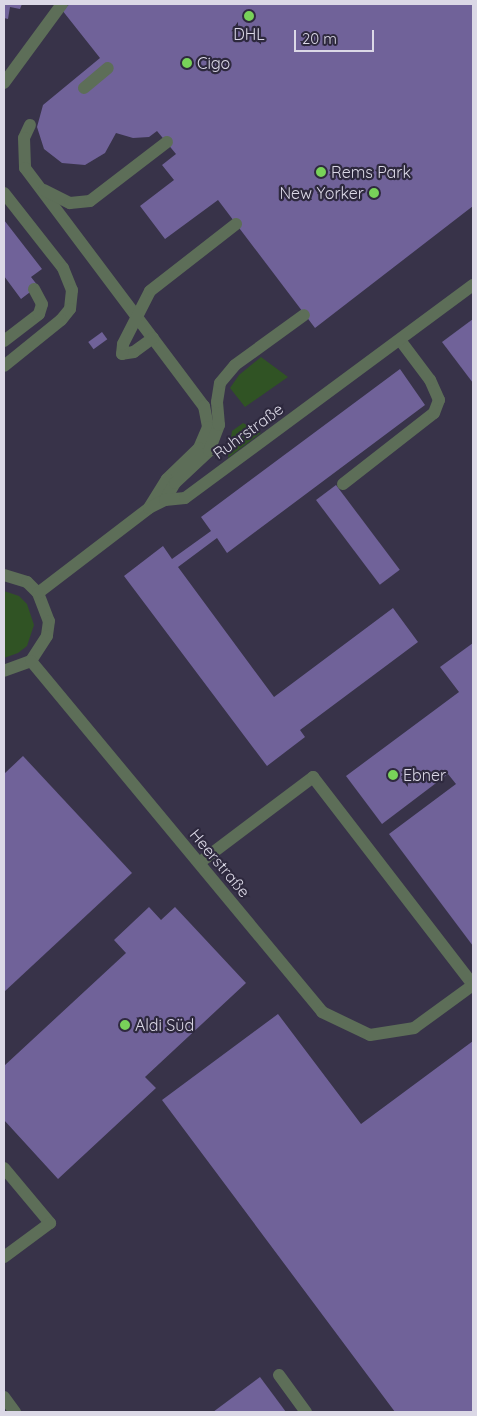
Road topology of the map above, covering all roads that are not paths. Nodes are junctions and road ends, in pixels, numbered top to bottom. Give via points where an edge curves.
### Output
1 (62, 4) edge
2 (108, 68) dead end
3 (4, 83) edge
4 (84, 88) dead end
5 (30, 125) dead end
6 (167, 142) dead end
7 (40, 187) junction
8 (4, 193) edge
9 (236, 224) dead end
10 (473, 285) edge
11 (34, 289) dead end
12 (136, 316) junction
13 (304, 316) dead end
14 (153, 338) junction
15 (400, 340) junction
16 (4, 341) edge
17 (4, 366) edge
18 (343, 484) dead end
19 (165, 500) junction
20 (149, 508) junction
21 (4, 575) edge
22 (38, 593) junction
23 (31, 660) junction
24 (4, 671) edge
25 (199, 863) junction
26 (473, 985) edge
27 (4, 1168) edge
28 (4, 1257) edge
29 (279, 1375) dead end
30 (4, 1397) edge
31 (15, 1412) edge
32 (306, 1412) edge

1 - 3 street
2 - 4 street
5 - 7 street via 24,138 25,168
6 - 7 street via 90,201 70,203
7 - 12 street
8 - 17 street via 63,268 72,290 70,309 61,320
9 - 12 street via 150,291
10 - 15 street, Ruhrstraße
11 - 16 street via 42,304 39,314
12 - 14 street
12 - 14 street via 122,354 134,352
13 - 19 street via 235,365 220,383 218,425 209,451 175,483
14 - 20 street via 204,406 208,427 199,448 167,479
15 - 18 street via 436,393 439,400 434,414
15 - 19 street, Ruhrstraße via 184,498
19 - 20 street, Ruhrstraße
20 - 22 street, Ruhrstraße
21 - 22 street via 27,582
22 - 23 street via 49,621 47,636
23 - 24 street
23 - 25 street, Heerstraße
25 - 26 street, Heerstraße via 322,1012 370,1035 414,1028
25 - 26 street via 313,777
27 - 28 street via 50,1223
29 - 32 street
30 - 31 street

